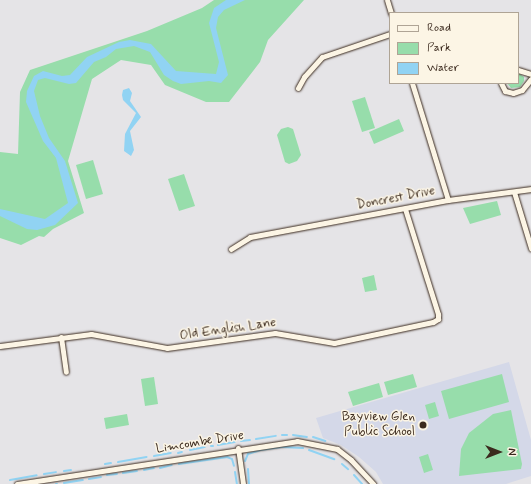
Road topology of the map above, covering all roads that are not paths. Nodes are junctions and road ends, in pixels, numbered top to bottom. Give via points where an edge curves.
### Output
1 (387, 0) edge
2 (391, 12) edge
3 (389, 34) edge
4 (519, 70) edge
5 (531, 74) edge
6 (531, 79) edge
7 (412, 84) edge
8 (502, 84) edge
9 (298, 88) dead end
10 (531, 189) edge
11 (514, 192) junction
12 (448, 200) junction
13 (405, 209) junction
14 (531, 248) edge
15 (231, 249) dead end
16 (61, 337) junction
17 (0, 346) edge
18 (66, 372) dead end
19 (238, 448) junction
20 (17, 484) edge
21 (243, 484) edge
22 (373, 484) edge

1 - 2 street
3 - 9 street via 322,57 307,72
4 - 5 street
6 - 8 street via 518,93 505,91
7 - 12 street, Doncrest Drive
10 - 11 street
11 - 12 street
11 - 14 street
12 - 13 street, Doncrest Drive
13 - 15 street, Doncrest Drive via 250,237
13 - 16 street, Old English Lane via 438,311 438,319 433,322 334,343 275,333 166,348 102,334
16 - 17 street, Old English Lane
16 - 18 street
19 - 20 street, Limcombe Drive
19 - 21 street
19 - 22 street, Limcombe Drive via 297,441 337,449

